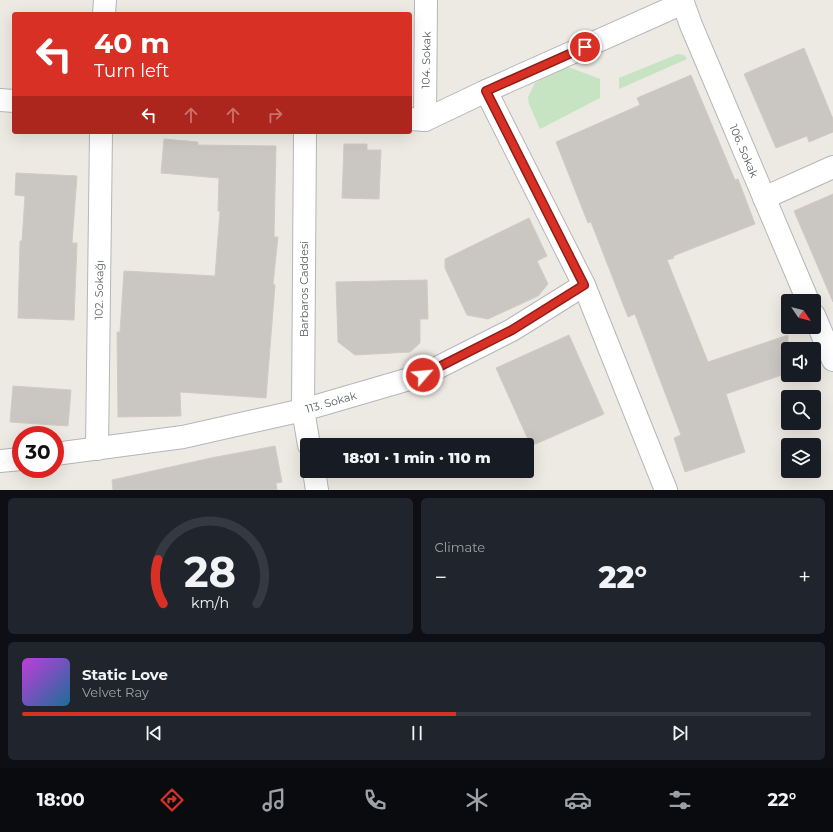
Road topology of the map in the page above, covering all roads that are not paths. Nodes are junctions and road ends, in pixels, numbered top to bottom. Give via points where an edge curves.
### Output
1 (105, 0) edge
2 (426, 0) edge
3 (682, 2) edge
4 (104, 12) edge
5 (486, 91) junction
6 (0, 100) edge
7 (12, 101) edge
8 (418, 120) edge
9 (101, 134) edge
10 (305, 134) edge
11 (833, 167) edge
12 (764, 198) junction
13 (584, 285) junction
14 (805, 294) edge
15 (821, 332) edge
16 (833, 360) edge
17 (303, 410) junction
18 (308, 438) edge
19 (97, 449) junction
20 (64, 453) edge
21 (12, 460) edge
22 (0, 461) edge
23 (315, 478) edge
24 (317, 490) edge
25 (666, 490) edge

1 - 4 street
2 - 8 street, 104. Sokak
3 - 5 street
3 - 12 street, 106. Sokak
5 - 8 street
5 - 13 street
6 - 7 street
9 - 19 street, 102. Sokağı
10 - 17 street, Barbaros Caddesi
11 - 12 street
12 - 14 street, 106. Sokak
13 - 17 street, 113. Sokak via 512,330 423,375
13 - 25 street
15 - 16 street
17 - 18 street, Barbaros Caddesi
17 - 19 street, 113. Sokak via 183,437
19 - 20 street, 113. Sokak
21 - 22 street
23 - 24 street

